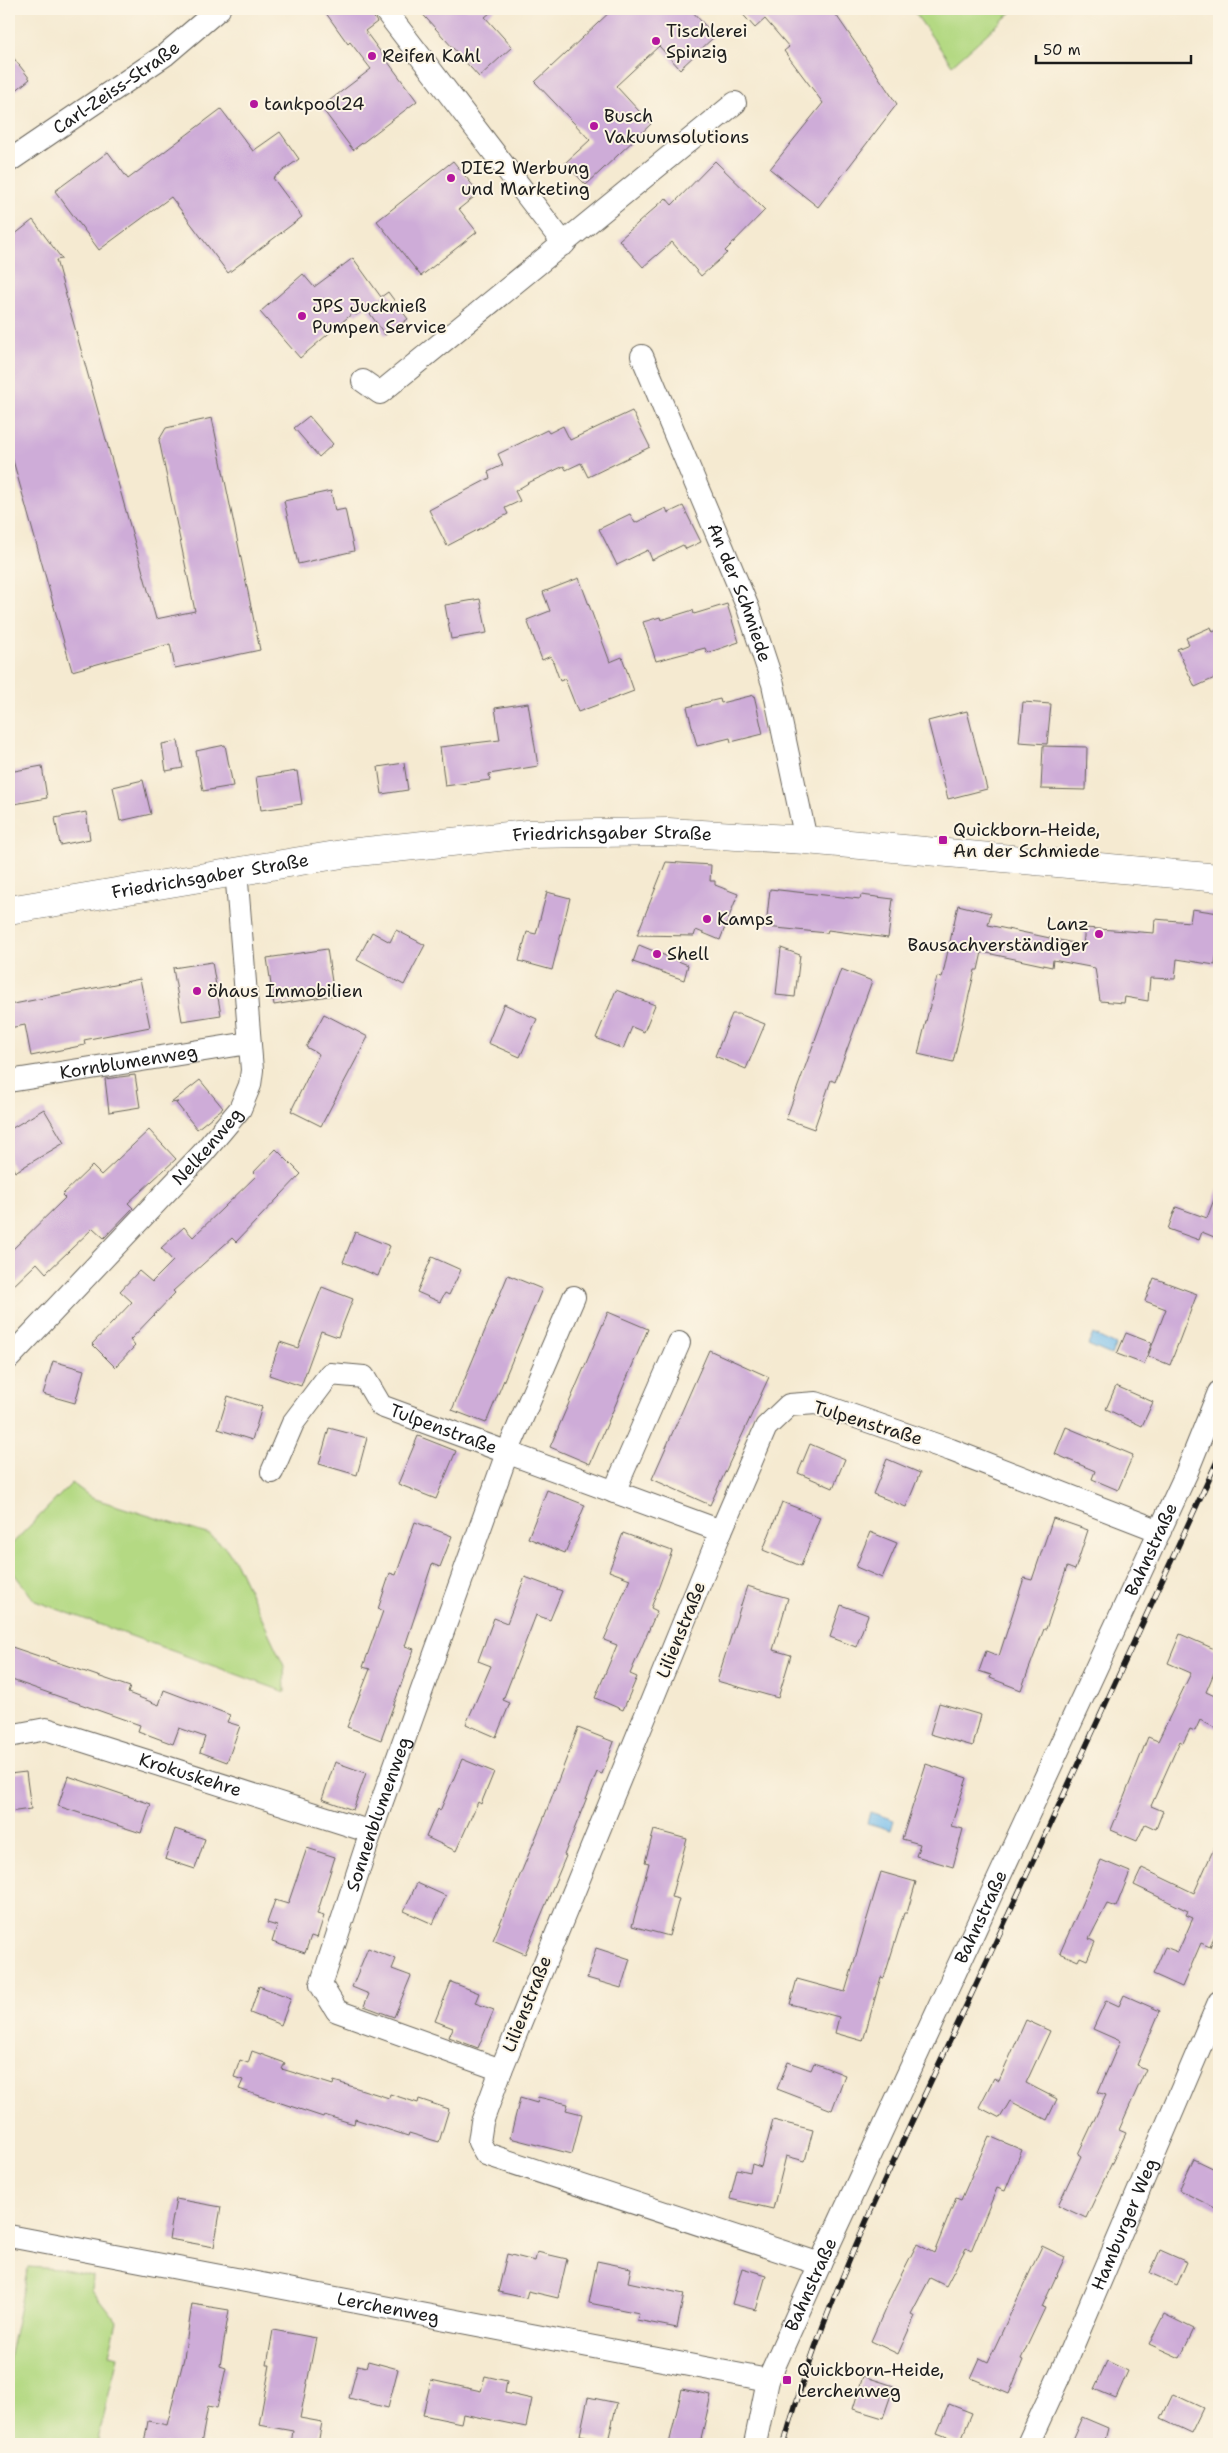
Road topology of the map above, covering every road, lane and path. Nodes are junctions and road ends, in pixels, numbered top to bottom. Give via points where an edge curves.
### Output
1 (219, 9) edge
2 (384, 9) edge
3 (735, 103) dead end
4 (9, 160) edge
5 (564, 244) junction
6 (642, 356) dead end
7 (363, 381) dead end
8 (806, 840) junction
9 (236, 870) junction
10 (1219, 878) edge
11 (9, 910) edge
12 (249, 1043) junction
13 (9, 1081) edge
14 (574, 1297) dead end
15 (679, 1343) dead end
16 (9, 1358) edge
17 (1219, 1392) edge
18 (507, 1453) junction
19 (272, 1472) dead end
20 (614, 1492) junction
21 (721, 1531) junction
22 (1160, 1531) junction
23 (9, 1736) edge
24 (371, 1832) junction
25 (1219, 2002) edge
26 (501, 2070) junction
27 (9, 2236) edge
28 (820, 2264) junction
29 (768, 2380) junction
30 (755, 2444) edge
31 (1028, 2444) edge

1 - 4 street, Carl-Zeiss-Straße via 165,55
2 - 5 street
3 - 5 street
5 - 7 street via 380,393
6 - 8 street, An der Schmiede via 748,608 773,684
8 - 9 main road, Friedrichsgaber Straße via 668,832 527,834 348,853
8 - 10 main road, Friedrichsgaber Straße
9 - 11 main road, Friedrichsgaber Straße
9 - 12 street, Nelkenweg
12 - 13 street, Kornblumenweg
12 - 16 street, Nelkenweg via 250,1085 240,1110 204,1153
14 - 18 street, Tulpenstraße
15 - 20 street
17 - 22 street, Bahnstraße
18 - 19 street, Tulpenstraße via 381,1406 364,1377 330,1374 293,1423
18 - 20 street, Tulpenstraße
18 - 24 street, Sonnenblumenweg
20 - 21 street, Tulpenstraße
21 - 22 street, Tulpenstraße via 766,1427 789,1405 816,1403 951,1450
21 - 26 street, Lilienstraße
22 - 28 street, Bahnstraße
23 - 24 street, Krokuskehre via 46,1729
24 - 26 street, Sonnenblumenweg via 321,1985 338,2011
25 - 31 street, Hamburger Weg
26 - 28 street, Lilienstraße via 478,2142 486,2154
27 - 29 street, Lerchenweg
28 - 29 street, Bahnstraße
29 - 30 street, Bahnstraße

